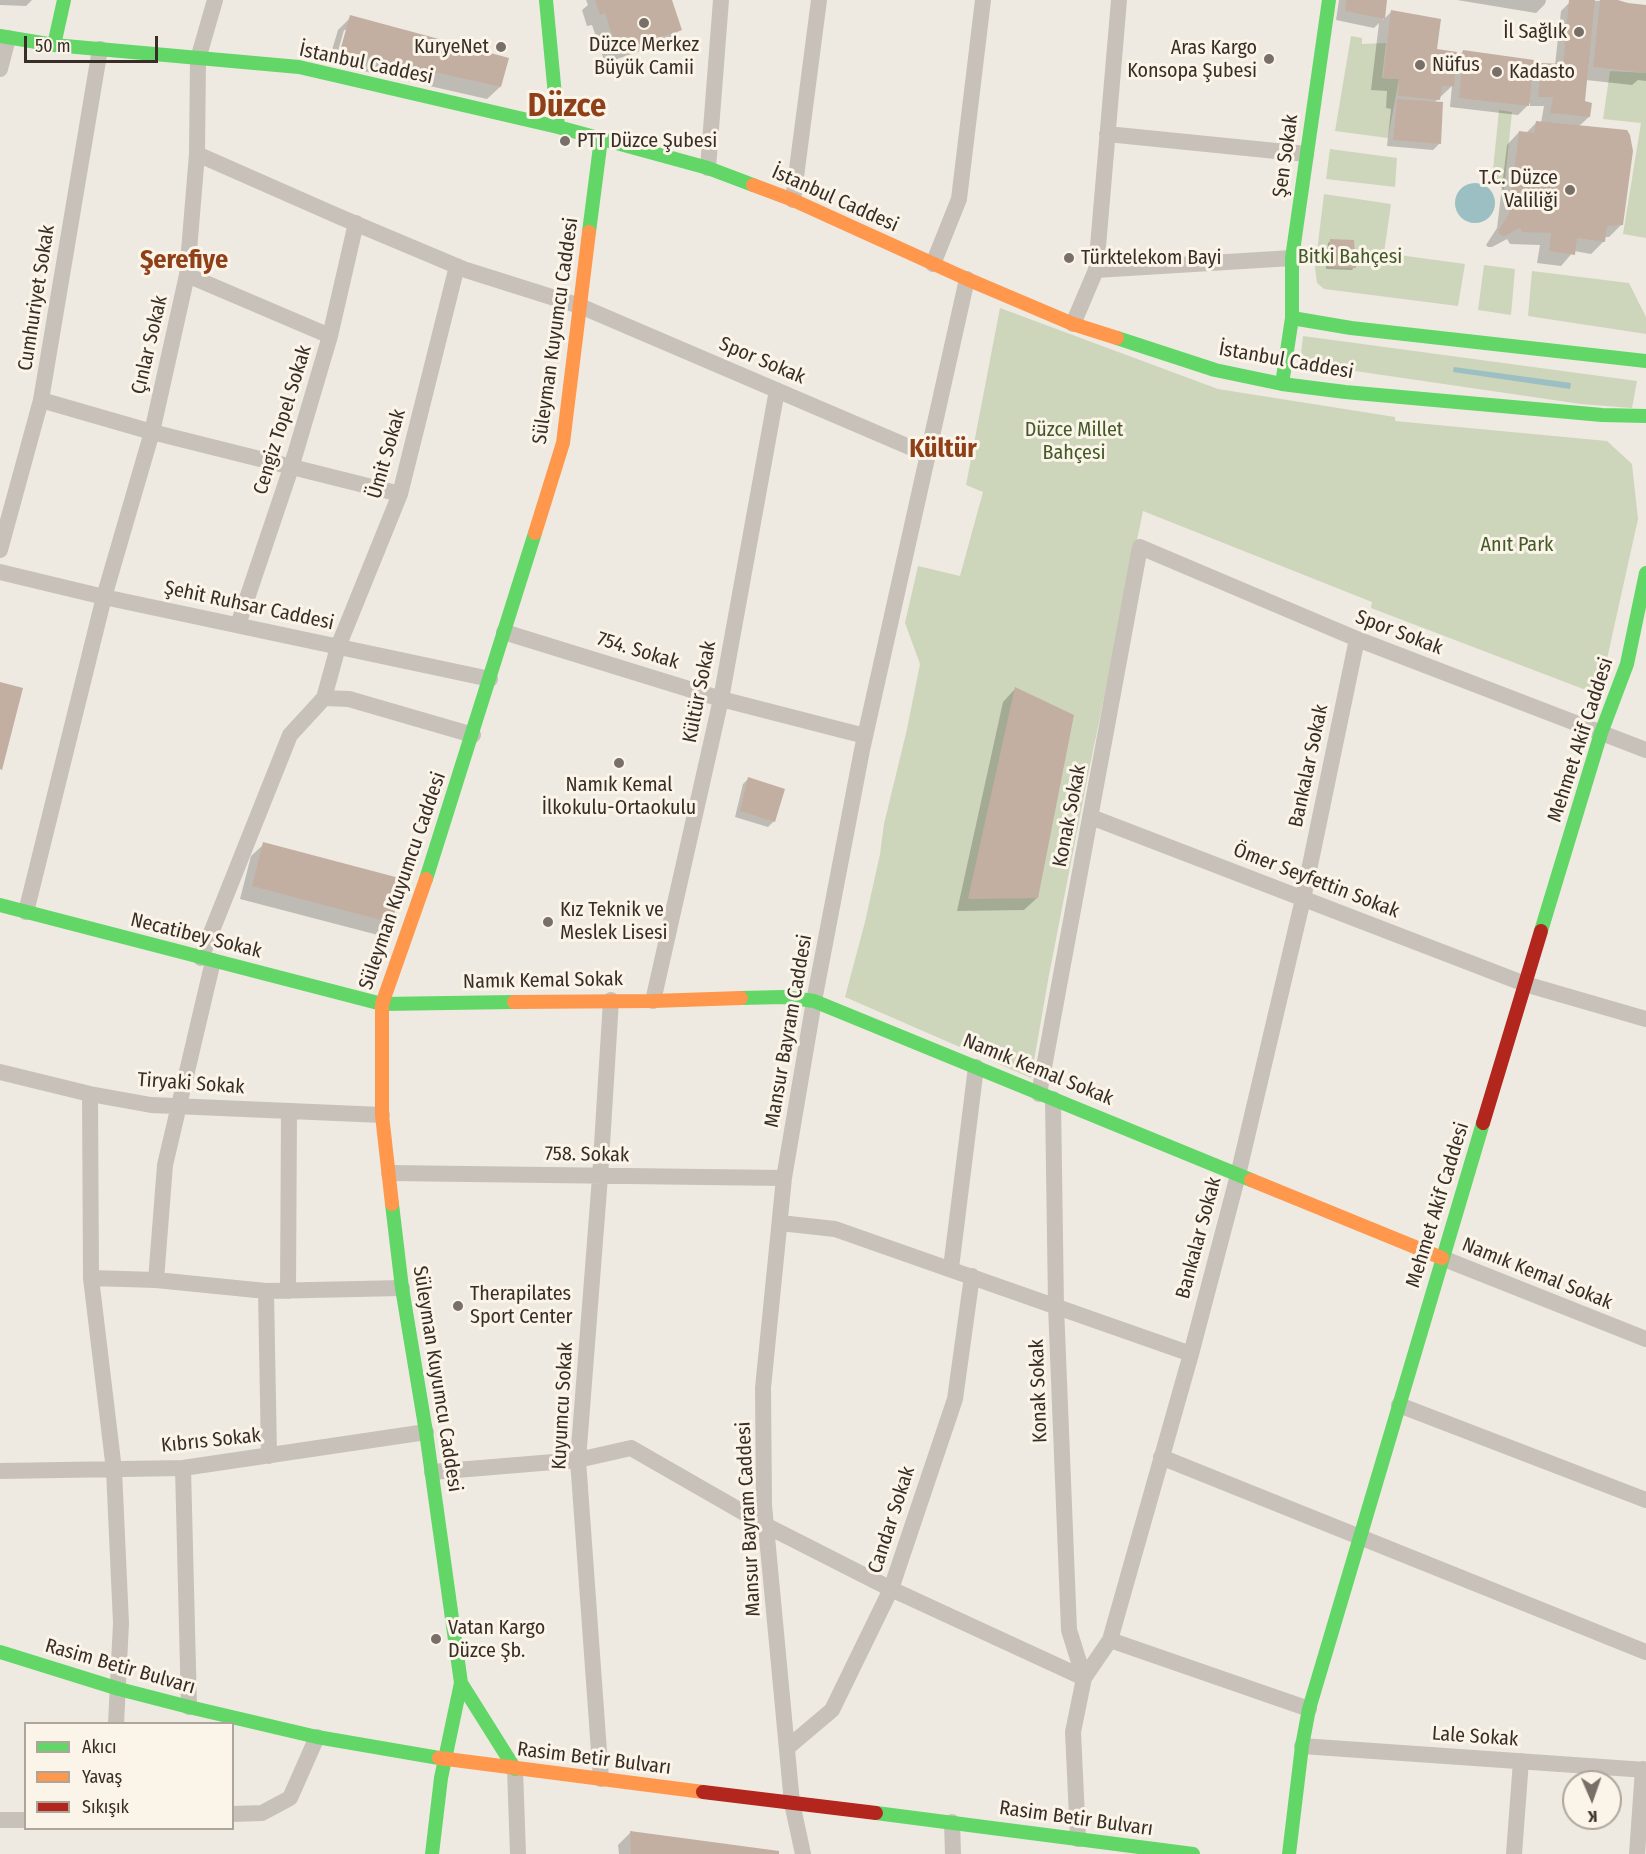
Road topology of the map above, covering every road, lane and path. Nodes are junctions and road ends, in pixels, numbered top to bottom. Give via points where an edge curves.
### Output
1 (64, 0) edge
2 (215, 0) edge
3 (546, 0) edge
4 (721, 0) edge
5 (819, 0) edge
6 (983, 0) edge
7 (1119, 0) edge
8 (1329, 0) edge
9 (4, 37) edge
10 (54, 45) junction
11 (100, 49) junction
12 (198, 59) junction
13 (0, 69) edge
14 (558, 127) junction
15 (1107, 134) junction
16 (601, 139) junction
17 (197, 154) junction
18 (1306, 154) junction
19 (708, 168) junction
20 (793, 200) junction
21 (356, 223) junction
22 (1292, 258) junction
23 (933, 264) junction
24 (457, 266) junction
25 (1096, 270) junction
26 (187, 275) junction
27 (967, 279) junction
28 (580, 306) junction
29 (1292, 318) junction
30 (1073, 324) junction
31 (330, 336) junction
32 (1646, 361) edge
33 (1282, 384) junction
34 (777, 390) junction
35 (41, 400) junction
36 (1646, 416) edge
37 (152, 432) junction
38 (928, 455) junction
39 (291, 468) junction
40 (400, 494) junction
41 (1140, 547) joint
42 (0, 550) edge
43 (0, 572) edge
44 (1646, 573) edge
45 (104, 597) junction
46 (238, 625) junction
47 (504, 632) junction
48 (1357, 639) junction
49 (338, 647) junction
50 (490, 679) junction
51 (324, 698) junction
52 (721, 699) junction
53 (1601, 733) junction
54 (473, 735) junction
55 (865, 736) junction
56 (1646, 750) edge
57 (1091, 817) junction
58 (1303, 899) junction
59 (0, 905) edge
60 (26, 912) junction
61 (207, 959) junction
62 (1525, 984) junction
63 (611, 1000) junction
64 (653, 1001) junction
65 (814, 1001) junction
66 (382, 1004) junction
67 (1646, 1019) edge
68 (976, 1067) junction
69 (0, 1072) edge
70 (90, 1094) junction
71 (1046, 1096) junction
72 (179, 1106) junction
73 (290, 1112) junction
74 (382, 1115) junction
75 (389, 1173) junction
76 (1238, 1175) junction
77 (600, 1177) junction
78 (784, 1178) junction
79 (780, 1223) junction
80 (1442, 1258) junction
81 (951, 1268) junction
82 (972, 1276) junction
83 (91, 1278) junction
84 (156, 1280) junction
85 (402, 1288) junction
86 (266, 1291) junction
87 (288, 1291) junction
88 (1056, 1306) junction
89 (1646, 1340) edge
90 (1191, 1354) junction
91 (1399, 1405) junction
92 (426, 1432) junction
93 (269, 1456) junction
94 (1161, 1457) junction
95 (578, 1460) junction
96 (183, 1468) junction
97 (114, 1470) junction
98 (0, 1471) edge
99 (432, 1472) junction
100 (1646, 1500) edge
101 (767, 1526) junction
102 (1360, 1538) junction
103 (891, 1589) junction
104 (1110, 1640) junction
105 (0, 1652) edge
106 (1646, 1652) edge
107 (1084, 1678) junction
108 (461, 1683) junction
109 (119, 1689) junction
110 (189, 1707) junction
111 (1309, 1709) junction
112 (116, 1722) edge
113 (317, 1737) junction
114 (1302, 1746) junction
115 (787, 1748) junction
116 (445, 1759) junction
117 (1521, 1761) junction
118 (515, 1769) junction
119 (1645, 1769) edge
120 (601, 1779) junction
121 (792, 1803) junction
122 (234, 1814) edge
123 (0, 1820) edge
124 (24, 1820) edge
125 (952, 1822) junction
126 (1078, 1839) junction
127 (1095, 1848) edge
128 (432, 1854) edge
129 (518, 1854) edge
130 (803, 1854) edge
131 (952, 1854) edge
132 (1193, 1854) edge
133 (1289, 1854) edge
134 (1514, 1854) edge
135 (1637, 1854) edge

1 - 10 main road
2 - 12 street, Çınlar Sokak
3 - 14 main road
4 - 19 street
5 - 20 street
6 - 23 street via 959,199
7 - 15 street
8 - 18 main road, Şen Sokak
9 - 10 main road, İstanbul Caddesi
9 - 13 street
10 - 11 main road, İstanbul Caddesi
11 - 12 main road, İstanbul Caddesi
11 - 35 street, Cumhuriyet Sokak
12 - 14 main road, İstanbul Caddesi via 299,67
12 - 17 street, Çınlar Sokak
14 - 16 main road, İstanbul Caddesi
15 - 18 street
15 - 25 street
16 - 19 main road, İstanbul Caddesi
16 - 28 main road, Süleyman Kuyumcu Caddesi
17 - 21 street, Spor Sokak
17 - 26 street, Çınlar Sokak
18 - 22 main road, Şen Sokak
19 - 20 main road, İstanbul Caddesi
20 - 23 main road, İstanbul Caddesi
21 - 24 street, Spor Sokak
21 - 31 street, Cengiz Topel Sokak
22 - 25 street
22 - 29 main road, Şen Sokak
23 - 27 main road, İstanbul Caddesi
24 - 28 street, Spor Sokak
24 - 40 street, Ümit Sokak
25 - 30 street
26 - 31 street
26 - 37 street, Çınlar Sokak
27 - 30 main road, İstanbul Caddesi
27 - 38 street, Mansur Bayram Caddesi
28 - 34 street, Spor Sokak
28 - 47 main road, Süleyman Kuyumcu Caddesi via 563,443
29 - 32 main road
29 - 33 main road, Şen Sokak
30 - 33 main road, İstanbul Caddesi via 1215,370
31 - 39 street, Cengiz Topel Sokak
33 - 36 main road, İstanbul Caddesi
34 - 38 street, Spor Sokak
34 - 52 street, Kültür Sokak
35 - 37 street
35 - 42 street, Cumhuriyet Sokak
37 - 39 street
37 - 45 street, Çınlar Sokak
38 - 55 street, Mansur Bayram Caddesi
39 - 40 street
39 - 46 street, Cengiz Topel Sokak
40 - 49 street, Ümit Sokak
41 - 48 street, Spor Sokak
41 - 57 street, Konak Sokak
43 - 45 street, Şehit Ruhsar Caddesi
44 - 53 main road, Mehmet Akif Caddesi via 1627,664
45 - 46 street, Şehit Ruhsar Caddesi
45 - 60 street, Çınlar Sokak
46 - 49 street, Şehit Ruhsar Caddesi
47 - 50 main road, Süleyman Kuyumcu Caddesi
47 - 52 street, 754. Sokak
48 - 53 street, Spor Sokak
48 - 58 street, Bankalar Sokak
49 - 50 street, Şehit Ruhsar Caddesi
49 - 51 street, Ümit Sokak
50 - 54 main road, Süleyman Kuyumcu Caddesi
51 - 54 street via 349,699
51 - 61 street via 290,735
52 - 55 street, 754. Sokak
52 - 64 street, Kültür Sokak
53 - 56 street, Spor Sokak
53 - 62 main road, Mehmet Akif Caddesi
54 - 66 main road, Süleyman Kuyumcu Caddesi
55 - 65 street, Mansur Bayram Caddesi
57 - 58 street, Ömer Seyfettin Sokak
57 - 71 street, Konak Sokak
58 - 62 street, Ömer Seyfettin Sokak
58 - 76 street, Bankalar Sokak
59 - 60 main road, Necatibey Sokak
60 - 61 main road, Necatibey Sokak
61 - 66 main road, Necatibey Sokak
61 - 72 street
62 - 67 street, Ömer Seyfettin Sokak
62 - 80 main road, Mehmet Akif Caddesi
63 - 64 main road, Namık Kemal Sokak
63 - 66 main road, Namık Kemal Sokak
63 - 77 street, Kuyumcu Sokak
64 - 65 main road, Namık Kemal Sokak via 784,997
65 - 68 main road, Namık Kemal Sokak
65 - 78 street, Mansur Bayram Caddesi
66 - 74 main road, Süleyman Kuyumcu Caddesi
68 - 71 main road, Namık Kemal Sokak
68 - 81 street
69 - 70 street, Tiryaki Sokak
70 - 72 street, Tiryaki Sokak
70 - 83 street
71 - 76 main road, Namık Kemal Sokak
71 - 88 street, Konak Sokak
72 - 73 street, Tiryaki Sokak
72 - 84 street via 165,1165
73 - 74 street, Tiryaki Sokak
73 - 87 street
74 - 75 main road, Süleyman Kuyumcu Caddesi
75 - 77 street, 758. Sokak
75 - 85 main road, Süleyman Kuyumcu Caddesi
76 - 80 main road, Namık Kemal Sokak
76 - 90 street, Bankalar Sokak
77 - 78 street, 758. Sokak
77 - 95 street, Kuyumcu Sokak
78 - 79 street, Mansur Bayram Caddesi
79 - 81 street via 835,1229
79 - 101 street, Mansur Bayram Caddesi via 763,1388
80 - 89 street, Namık Kemal Sokak
80 - 91 main road, Mehmet Akif Caddesi
81 - 82 street
82 - 88 street
82 - 103 street, Candar Sokak via 955,1399
83 - 84 street
83 - 97 street
84 - 86 street
85 - 87 street
85 - 92 main road, Süleyman Kuyumcu Caddesi
86 - 87 street
86 - 93 street
88 - 90 street
88 - 107 street, Konak Sokak via 1069,1630
90 - 94 street, Bankalar Sokak
91 - 100 street
91 - 102 main road, Mehmet Akif Caddesi
92 - 93 street, Kıbrıs Sokak
92 - 99 main road, Süleyman Kuyumcu Caddesi
93 - 96 street, Kıbrıs Sokak
94 - 102 street
94 - 104 street, Bankalar Sokak
95 - 99 street
95 - 101 street via 631,1448
95 - 120 street, Kuyumcu Sokak
96 - 97 street, Kıbrıs Sokak
96 - 110 street
97 - 98 street, Kıbrıs Sokak
97 - 109 street via 121,1623
99 - 108 main road, Süleyman Kuyumcu Caddesi
101 - 103 street
101 - 115 street, Mansur Bayram Caddesi
102 - 106 street
102 - 111 main road, Mehmet Akif Caddesi
103 - 107 street
103 - 115 street, Candar Sokak via 832,1710
104 - 107 street, Bankalar Sokak
104 - 111 street
105 - 109 main road, Rasim Betir Bulvarı
107 - 126 street, Bankalar Sokak via 1072,1732
108 - 116 main road
108 - 118 main road
109 - 110 main road, Rasim Betir Bulvarı
109 - 112 street
110 - 113 main road, Rasim Betir Bulvarı
111 - 114 main road, Mehmet Akif Caddesi
113 - 116 main road, Rasim Betir Bulvarı
113 - 122 street via 290,1798 262,1813
114 - 117 street, Lale Sokak
114 - 133 main road, Mehmet Akif Caddesi
115 - 121 street, Mansur Bayram Caddesi
116 - 118 main road, Rasim Betir Bulvarı
116 - 128 main road
117 - 119 street, Lale Sokak
117 - 134 street
118 - 120 main road, Rasim Betir Bulvarı
118 - 129 street
119 - 135 street
120 - 121 main road, Rasim Betir Bulvarı
121 - 125 main road, Rasim Betir Bulvarı
121 - 130 street, Mansur Bayram Caddesi
123 - 124 street
125 - 126 main road, Rasim Betir Bulvarı
125 - 131 street
126 - 127 main road, Rasim Betir Bulvarı
127 - 132 main road, Rasim Betir Bulvarı

